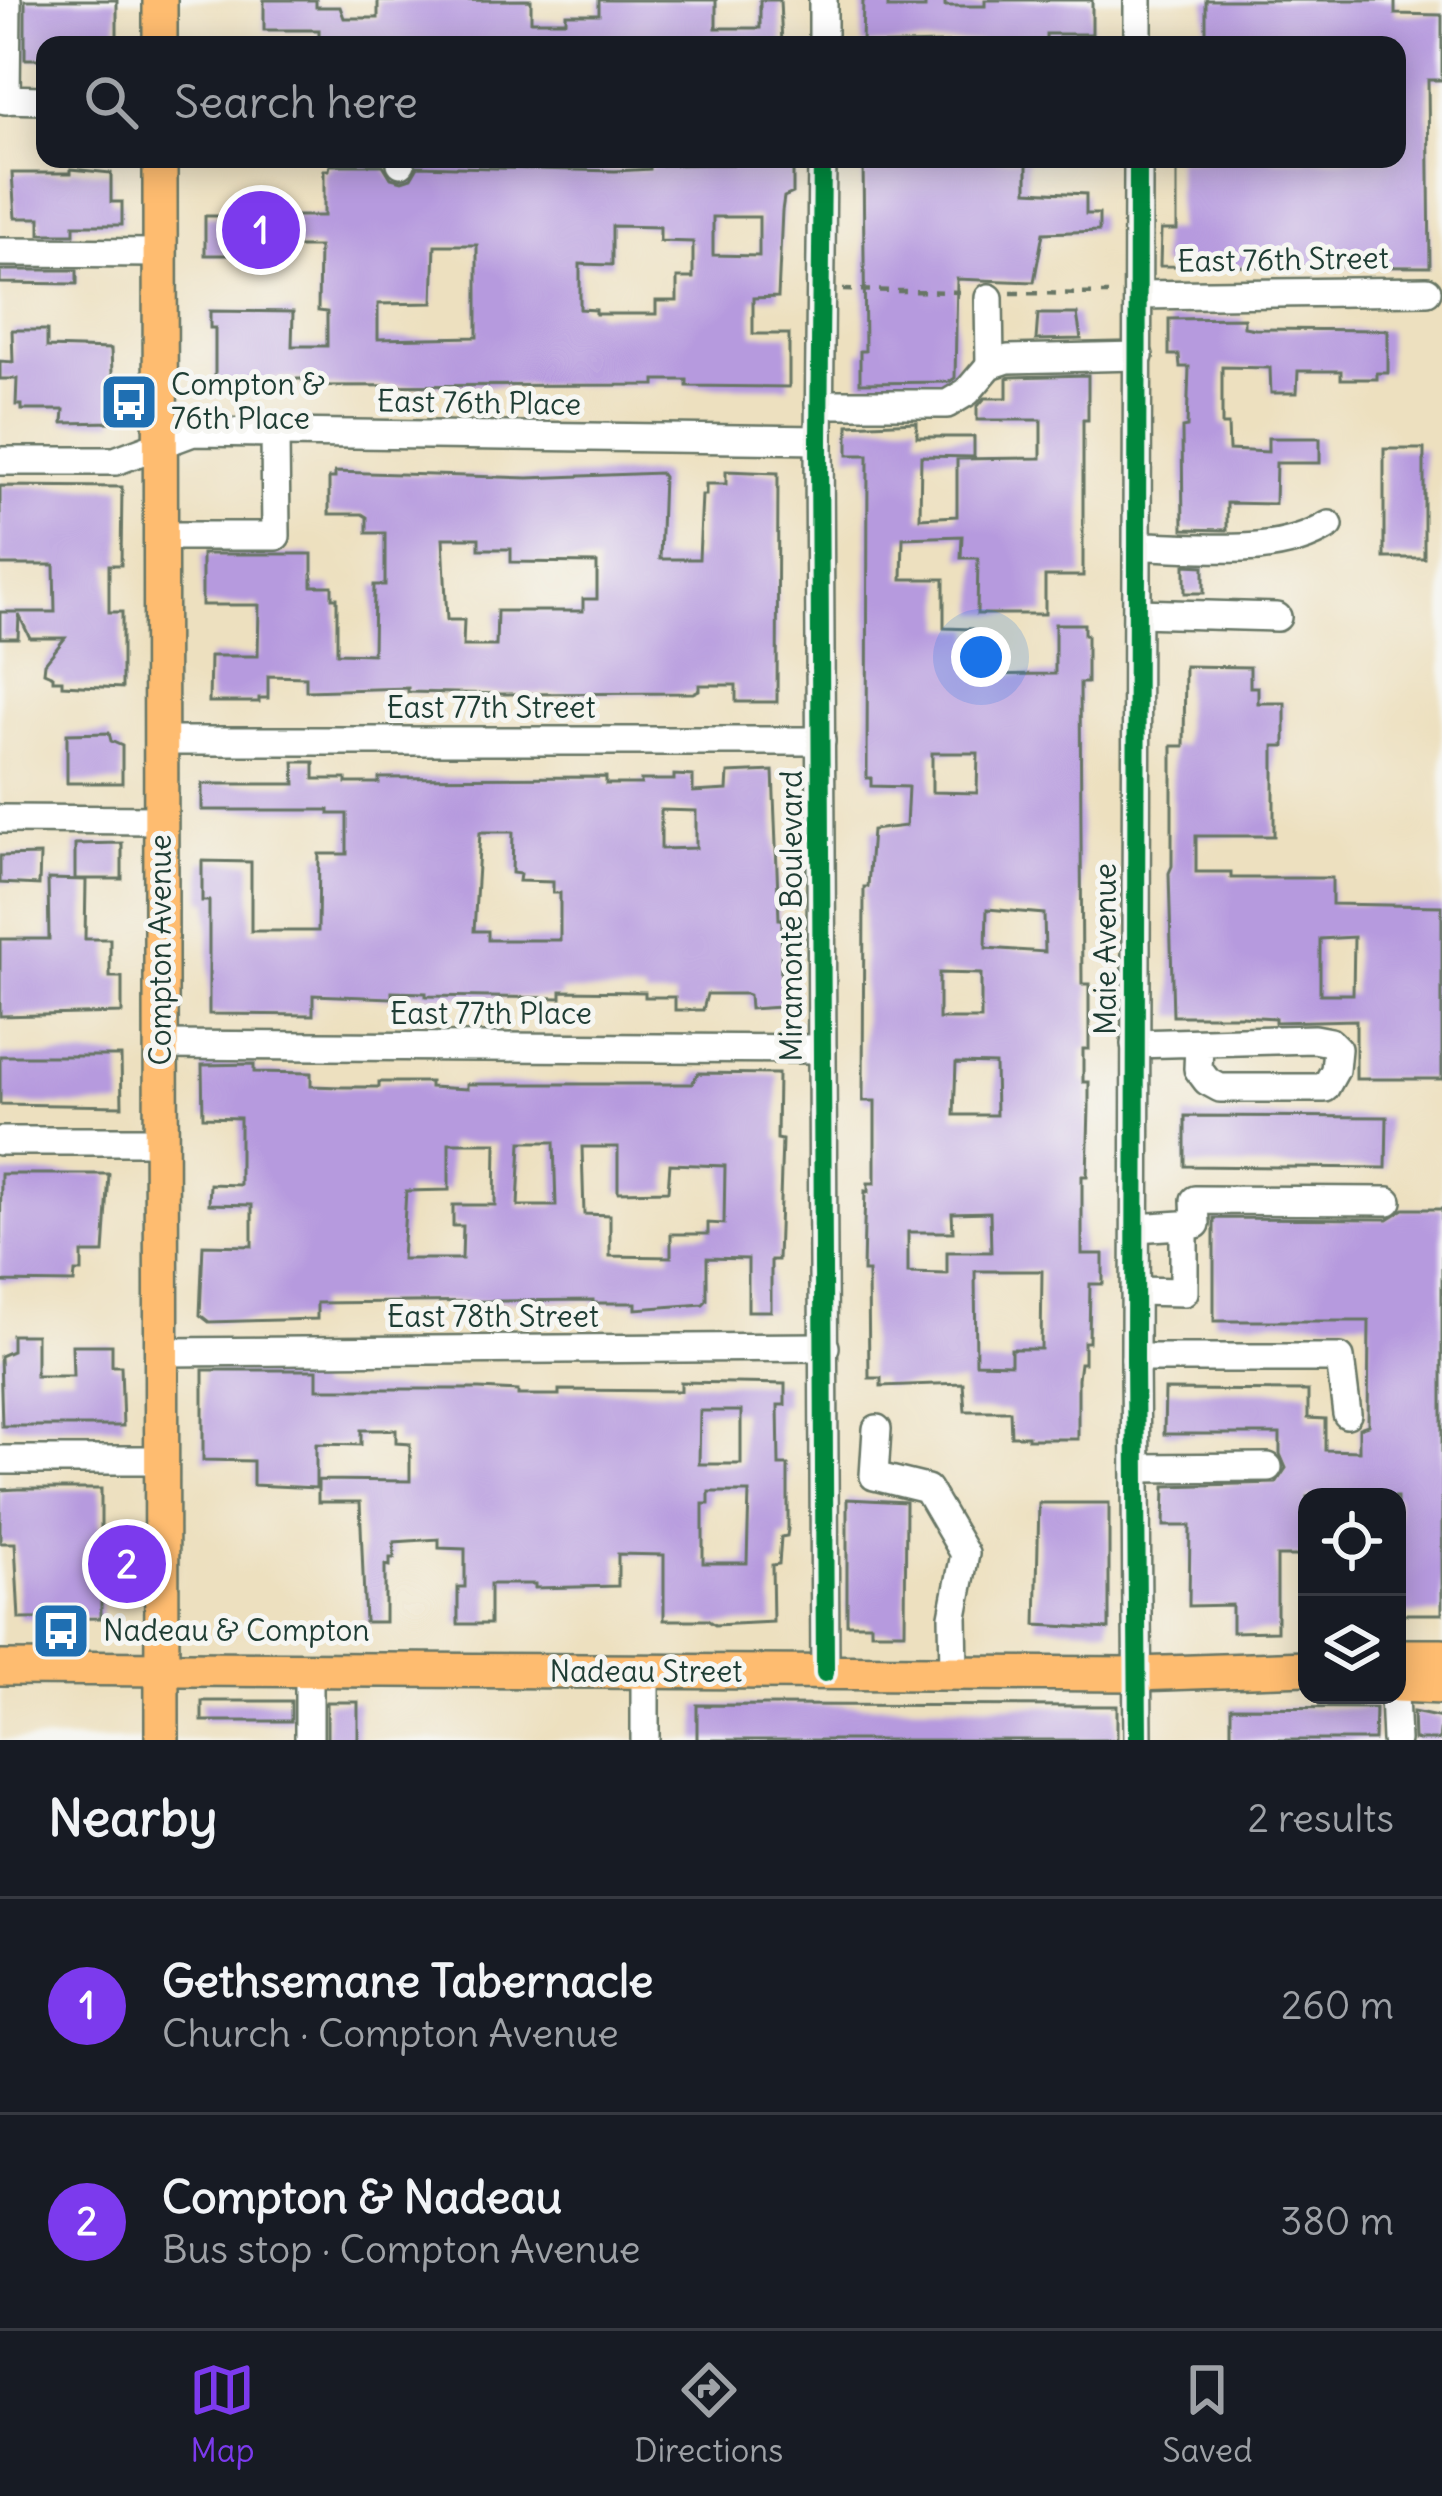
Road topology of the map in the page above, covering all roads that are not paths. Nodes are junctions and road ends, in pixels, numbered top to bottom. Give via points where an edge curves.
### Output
1 (7, 0) edge
2 (160, 0) edge
3 (823, 0) edge
4 (1138, 0) edge
5 (160, 36) edge
6 (823, 36) edge
7 (1138, 36) edge
8 (3, 100) edge
9 (36, 100) edge
10 (160, 168) edge
11 (822, 168) edge
12 (1138, 168) edge
13 (0, 252) edge
14 (160, 253) junction
15 (1427, 291) dead end
16 (987, 294) road end
17 (1139, 295) junction
18 (1139, 356) junction
19 (989, 365) junction
20 (819, 404) junction
21 (275, 434) junction
22 (819, 440) junction
23 (160, 444) junction
24 (0, 461) edge
25 (1329, 525) dead end
26 (160, 536) junction
27 (1138, 546) junction
28 (1138, 613) junction
29 (1276, 616) dead end
30 (160, 741) junction
31 (821, 741) junction
32 (0, 818) edge
33 (160, 820) junction
34 (1136, 1044) junction
35 (1199, 1044) junction
36 (161, 1045) junction
37 (822, 1049) junction
38 (0, 1141) edge
39 (161, 1142) junction
40 (1388, 1201) dead end
41 (1184, 1225) junction
42 (1136, 1228) junction
43 (1135, 1291) junction
44 (825, 1348) junction
45 (161, 1352) junction
46 (1135, 1358) junction
47 (1347, 1414) dead end
48 (877, 1429) dead end
49 (0, 1460) edge
50 (161, 1460) junction
51 (1268, 1467) dead end
52 (1136, 1468) junction
53 (1406, 1656) edge
54 (1442, 1656) edge
55 (0, 1668) edge
56 (162, 1669) junction
57 (309, 1670) junction
58 (1298, 1671) edge
59 (645, 1672) junction
60 (824, 1673) junction
61 (954, 1673) junction
62 (1137, 1674) junction
63 (1406, 1685) edge
64 (1442, 1687) edge
65 (1394, 1704) edge
66 (161, 1740) edge
67 (309, 1740) edge
68 (645, 1740) edge
69 (1138, 1740) edge
70 (1396, 1740) edge

1 - 8 street
2 - 5 main road
3 - 6 street
4 - 7 street
8 - 9 street
10 - 14 main road, Compton Avenue
11 - 20 street, Miramonte Boulevard
12 - 17 street, Maie Avenue
13 - 14 street
14 - 23 main road, Compton Avenue
15 - 17 street, East 76th Street
16 - 19 street
17 - 18 street, Maie Avenue
18 - 19 street
18 - 27 street, Maie Avenue
19 - 20 street via 946,404
20 - 22 street, Miramonte Boulevard
21 - 22 street, East 76th Place
21 - 23 street, East 76th Place via 193,432
21 - 26 street via 276,536
22 - 31 street, Miramonte Boulevard
23 - 24 street, East 76th Place via 115,461
23 - 26 main road, Compton Avenue
25 - 27 street via 1280,545
26 - 30 main road, Compton Avenue
27 - 28 street, Maie Avenue
28 - 29 street
28 - 34 street, Maie Avenue
30 - 31 street, East 77th Street
30 - 33 main road, Compton Avenue
31 - 37 street, Miramonte Boulevard
32 - 33 street
33 - 36 main road, Compton Avenue
34 - 35 street
34 - 42 street, Maie Avenue
35 - 35 street via 1198,1070 1220,1088 1325,1088 1335,1070 1330,1042
36 - 37 street, East 77th Place
36 - 39 main road, Compton Avenue
37 - 44 street, Miramonte Boulevard
38 - 39 street
39 - 45 main road, Compton Avenue
40 - 41 street via 1195,1200 1196,1224
41 - 42 street
41 - 43 street via 1184,1292
42 - 43 street, Maie Avenue
43 - 46 street, Maie Avenue
44 - 45 street, East 78th Street
44 - 60 street, Miramonte Boulevard
45 - 50 main road, Compton Avenue
46 - 47 street via 1340,1358
46 - 52 street, Maie Avenue
48 - 61 street via 874,1476 927,1489 965,1553 952,1616
49 - 50 street
50 - 56 main road, Compton Avenue
51 - 52 street
52 - 62 street, Maie Avenue
53 - 54 main road
55 - 56 main road, Nadeau Street
56 - 57 main road, Nadeau Street
56 - 66 main road, Compton Avenue
57 - 59 main road, Nadeau Street
57 - 67 street
58 - 62 main road, Nadeau Street
59 - 60 main road, Nadeau Street
59 - 68 street
60 - 61 main road, Nadeau Street
61 - 62 main road, Nadeau Street
62 - 69 street, Maie Avenue
63 - 64 main road
65 - 70 street

